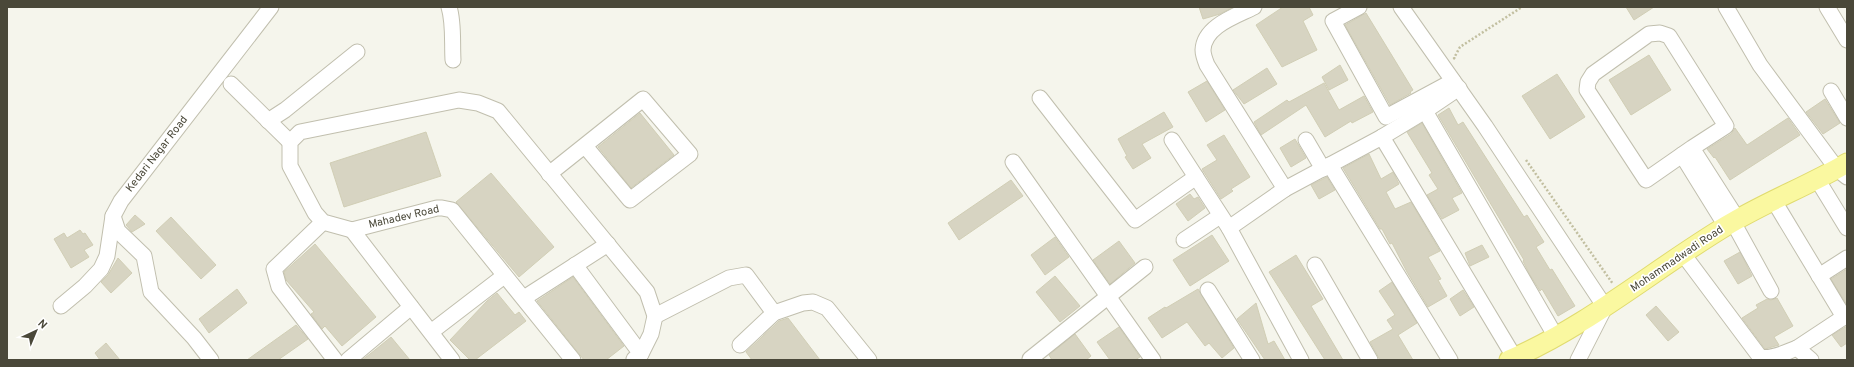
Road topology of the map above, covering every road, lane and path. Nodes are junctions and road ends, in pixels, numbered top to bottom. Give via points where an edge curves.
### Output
1 (271, 7) edge
2 (449, 7) edge
3 (1254, 7) edge
4 (1358, 7) edge
5 (1401, 7) edge
6 (1522, 7) edge
7 (1726, 7) edge
8 (1827, 7) edge
9 (1847, 40) edge
10 (357, 52) dead end
11 (453, 60) dead end
12 (1459, 64) dead end
13 (231, 84) dead end
14 (1456, 84) junction
15 (1831, 91) dead end
16 (1040, 98) dead end
17 (1425, 111) junction
18 (1847, 118) edge
19 (268, 121) junction
20 (1382, 137) junction
21 (1172, 140) dead end
22 (1306, 140) dead end
23 (290, 142) junction
24 (584, 146) junction
25 (1687, 152) junction
26 (1522, 154) dead end
27 (1014, 162) dead end
28 (1327, 167) junction
29 (1844, 170) edge
30 (550, 174) junction
31 (1196, 178) junction
32 (1817, 179) junction
33 (1285, 189) junction
34 (1774, 201) junction
35 (113, 216) junction
36 (1220, 216) junction
37 (323, 222) junction
38 (1732, 223) junction
39 (1229, 228) junction
40 (1847, 228) edge
41 (352, 230) junction
42 (1184, 240) dead end
43 (608, 244) junction
44 (1683, 254) junction
45 (1847, 258) edge
46 (576, 265) junction
47 (1315, 265) dead end
48 (1145, 267) dead end
49 (504, 276) junction
50 (1819, 276) junction
51 (1208, 290) dead end
52 (1772, 290) dead end
53 (1108, 296) junction
54 (1621, 296) junction
55 (524, 298) junction
56 (61, 306) dead end
57 (411, 307) junction
58 (1605, 307) junction
59 (772, 310) junction
60 (655, 316) junction
61 (1845, 316) edge
62 (431, 332) junction
63 (1556, 337) junction
64 (740, 345) dead end
65 (1797, 348) junction
66 (637, 357) edge
67 (1030, 359) dead end
68 (1513, 359) edge
69 (211, 360) edge
70 (335, 360) edge
71 (348, 360) edge
72 (452, 360) edge
73 (573, 360) edge
74 (869, 360) edge
75 (1152, 360) edge
76 (1252, 360) edge
77 (1301, 360) edge
78 (1370, 360) edge
79 (1450, 360) edge
80 (1578, 360) edge
81 (1811, 360) edge

1 - 35 street, Kedari Nagar Road via 141,174
2 - 11 street via 452,16
3 - 33 street via 1214,28 1205,39 1203,51 1207,65
4 - 14 street via 1333,21 1386,117
5 - 14 street
6 - 12 path via 1460,47 1454,58
7 - 29 street via 1760,65
8 - 9 street
10 - 19 street
13 - 19 street
14 - 17 street
14 - 58 street
15 - 18 street
16 - 31 street via 1135,220
17 - 20 street
17 - 63 street
19 - 23 street
20 - 28 street
20 - 68 street
21 - 31 street
22 - 28 street
23 - 30 street via 300,132 459,100 478,103 498,111
23 - 37 street via 290,166 315,213
24 - 24 street via 643,99 690,154 630,200
24 - 30 street
25 - 25 street via 1726,126 1669,36 1660,33 1649,34 1594,74 1588,82 1587,90 1646,180
25 - 38 street
26 - 54 path
27 - 53 street
28 - 33 street
28 - 79 street
29 - 32 main road, Mohammadwadi Road
30 - 43 street
31 - 36 street
32 - 34 main road, Mohammadwadi Road
32 - 40 street
33 - 39 street
34 - 38 main road, Mohammadwadi Road
34 - 50 street
35 - 56 street, Kedari Nagar Road via 107,256 101,269
35 - 69 street via 118,231 144,256 151,292
36 - 39 street
36 - 42 street
37 - 41 street
37 - 70 street via 274,269 279,287
38 - 44 main road, Mohammadwadi Road
38 - 52 street
39 - 77 street
41 - 49 street, Mahadev Road via 416,213 447,208 452,210
41 - 57 street, Mahadev Road
43 - 46 street
43 - 60 street via 647,292
44 - 54 main road, Mohammadwadi Road
44 - 65 street via 1760,357 1775,356
45 - 50 street
46 - 55 street
46 - 66 street
47 - 78 street
48 - 53 street
49 - 55 street, Mahadev Road
49 - 62 street
50 - 61 street
51 - 76 street
53 - 67 street
53 - 75 street
54 - 58 main road, Mohammadwadi Road
55 - 73 street, Mahadev Road
57 - 62 street, Mahadev Road
57 - 71 street
58 - 63 main road, Mohammadwadi Road
58 - 80 street
59 - 60 street via 746,275 729,278
59 - 64 street
59 - 74 street via 803,303 820,304 827,308
60 - 66 street via 651,334
61 - 65 street
62 - 72 street, Mahadev Road
63 - 68 main road, Mohammadwadi Road
65 - 81 street

